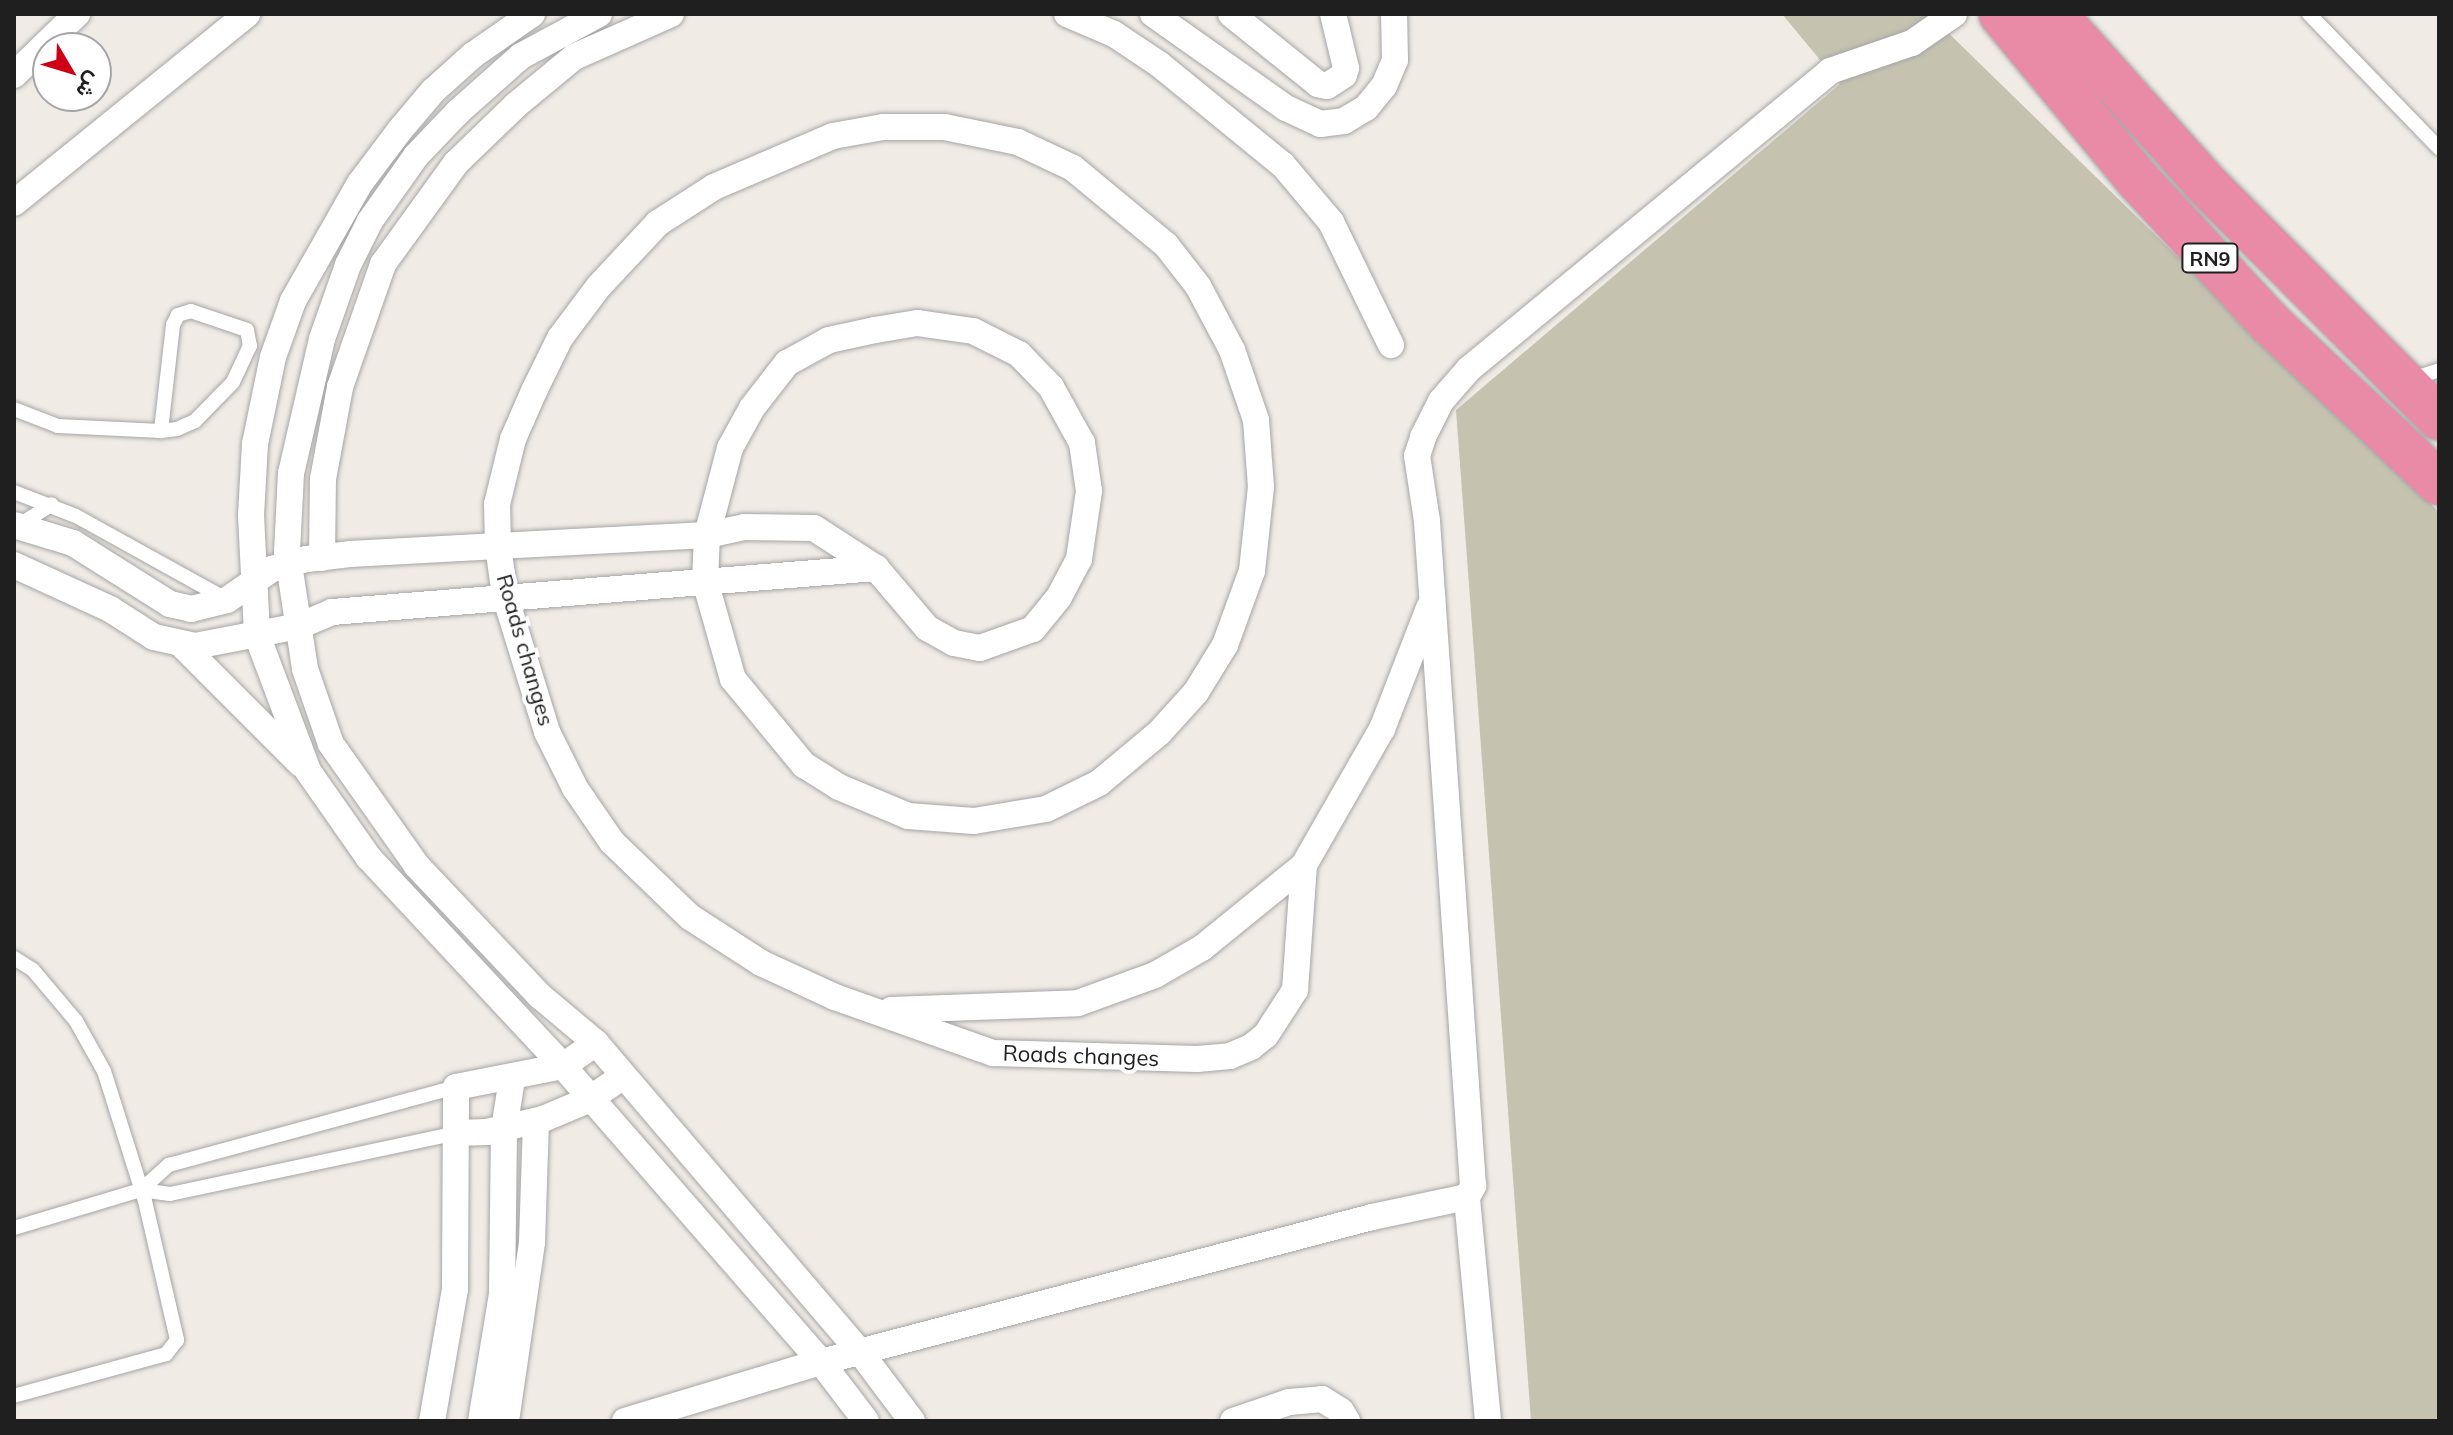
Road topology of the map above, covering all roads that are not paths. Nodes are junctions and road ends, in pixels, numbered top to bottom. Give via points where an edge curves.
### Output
1 (77, 14) edge
2 (247, 14) edge
3 (532, 14) edge
4 (599, 14) edge
5 (671, 14) edge
6 (1067, 14) edge
7 (1153, 14) edge
8 (1231, 14) edge
9 (1333, 14) edge
10 (1394, 14) edge
11 (1954, 14) edge
12 (2001, 14) edge
13 (2054, 14) edge
14 (2309, 14) edge
15 (14, 75) edge
16 (2439, 148) edge
17 (14, 203) edge
18 (318, 249) junction
19 (348, 265) junction
20 (1391, 345) dead end
21 (2420, 376) edge
22 (14, 409) edge
23 (2439, 418) edge
24 (161, 431) junction
25 (2439, 483) edge
26 (14, 492) edge
27 (52, 504) junction
28 (15, 527) edge
29 (707, 535) junction
30 (498, 546) junction
31 (322, 558) junction
32 (288, 562) junction
33 (14, 565) edge
34 (876, 568) junction
35 (252, 581) junction
36 (705, 581) junction
37 (505, 596) junction
38 (1433, 599) junction
39 (227, 600) junction
40 (299, 626) junction
41 (257, 635) junction
42 (182, 645) junction
43 (308, 771) junction
44 (1304, 865) junction
45 (14, 958) edge
46 (879, 1010) junction
47 (596, 1043) junction
48 (563, 1066) junction
49 (621, 1078) junction
50 (512, 1079) junction
51 (456, 1087) junction
52 (588, 1100) junction
53 (536, 1121) junction
54 (504, 1129) junction
55 (457, 1133) junction
56 (141, 1190) junction
57 (1467, 1197) junction
58 (14, 1228) edge
59 (861, 1353) junction
60 (821, 1362) junction
61 (14, 1396) edge
62 (432, 1421) edge
63 (481, 1421) edge
64 (506, 1421) edge
65 (625, 1421) edge
66 (866, 1421) edge
67 (912, 1421) edge
68 (1233, 1421) edge
69 (1347, 1421) edge
70 (1488, 1421) edge

1 - 15 street
2 - 17 street
3 - 18 street via 433,91 360,183
4 - 19 street via 521,56 458,112 416,156 370,221
5 - 31 street via 574,57 516,105 456,163 383,264 340,387 323,479
6 - 20 street via 1114,34 1159,64 1283,165 1331,222
7 - 10 street via 1286,108 1320,124 1355,115 1384,86 1395,60
8 - 9 street via 1304,74 1327,86 1346,68
11 - 38 street via 1912,43 1830,71 1454,384 1430,418 1417,456
12 - 25 highway, RN9 via 2138,180 2271,324
13 - 21 highway, RN9 via 2195,172
14 - 16 lane
18 - 19 street
18 - 35 street via 273,357 255,444
19 - 32 street via 302,414 290,488
21 - 23 highway, RN9
22 - 24 lane via 58,426
24 - 24 lane via 178,315 191,311 247,330 245,362 218,401 195,421
26 - 27 lane
27 - 28 lane
27 - 39 lane
28 - 39 street via 73,543 170,604 191,609
29 - 30 street, Roads changes
29 - 34 street, Roads changes via 744,527 814,528
29 - 34 street, Roads changes via 730,448 752,408 787,363 829,340 917,323 973,331 1019,354 1051,387 1082,443 1089,491 1086,527 1079,559 1059,597 1033,629 980,648 927,628
29 - 36 street, Roads changes
30 - 31 street, Roads changes
30 - 36 street, Roads changes via 497,504 513,439 560,338 599,286 658,223 714,187 833,136 883,127 945,127 1018,142 1073,168 1166,245 1198,286 1232,350 1256,420 1261,487 1252,571 1225,645 1196,692 1159,733 1099,783 1046,809 974,821 908,816 839,787 804,765 733,679
30 - 37 street, Roads changes
31 - 32 street, Roads changes
32 - 35 street
32 - 40 street
33 - 42 street via 110,609 154,637
34 - 36 street
35 - 39 street
35 - 41 street
36 - 37 street
37 - 40 street via 332,612
37 - 46 street, Roads changes via 547,732 575,788 612,842 690,917 761,963 835,997
38 - 44 street via 1382,729
38 - 57 street via 1473,1186
40 - 41 street
40 - 47 street via 316,707 331,744 366,801 417,866 529,985
41 - 42 street
41 - 43 street
42 - 43 street
43 - 48 street via 369,858
44 - 46 street via 1202,948 1155,975 1078,1003
44 - 46 street, Roads changes via 1295,990 1266,1035 1230,1056 1029,1058 959,1044
45 - 56 lane via 33,970 76,1021 104,1071
47 - 48 street
47 - 49 street
48 - 50 street
48 - 52 street
49 - 52 street
49 - 59 street
50 - 51 street
50 - 54 street
51 - 55 street
51 - 56 lane via 169,1165
52 - 53 street
52 - 60 street
53 - 54 street
53 - 64 street via 530,1270
54 - 55 street
54 - 63 street via 502,1294
55 - 56 lane via 170,1194
55 - 62 street via 455,1289
56 - 58 lane
56 - 61 lane via 176,1346 166,1354
57 - 59 street via 1372,1217
57 - 70 street
59 - 60 street
59 - 67 street
60 - 65 street
60 - 66 street
68 - 69 street via 1289,1402 1322,1399

